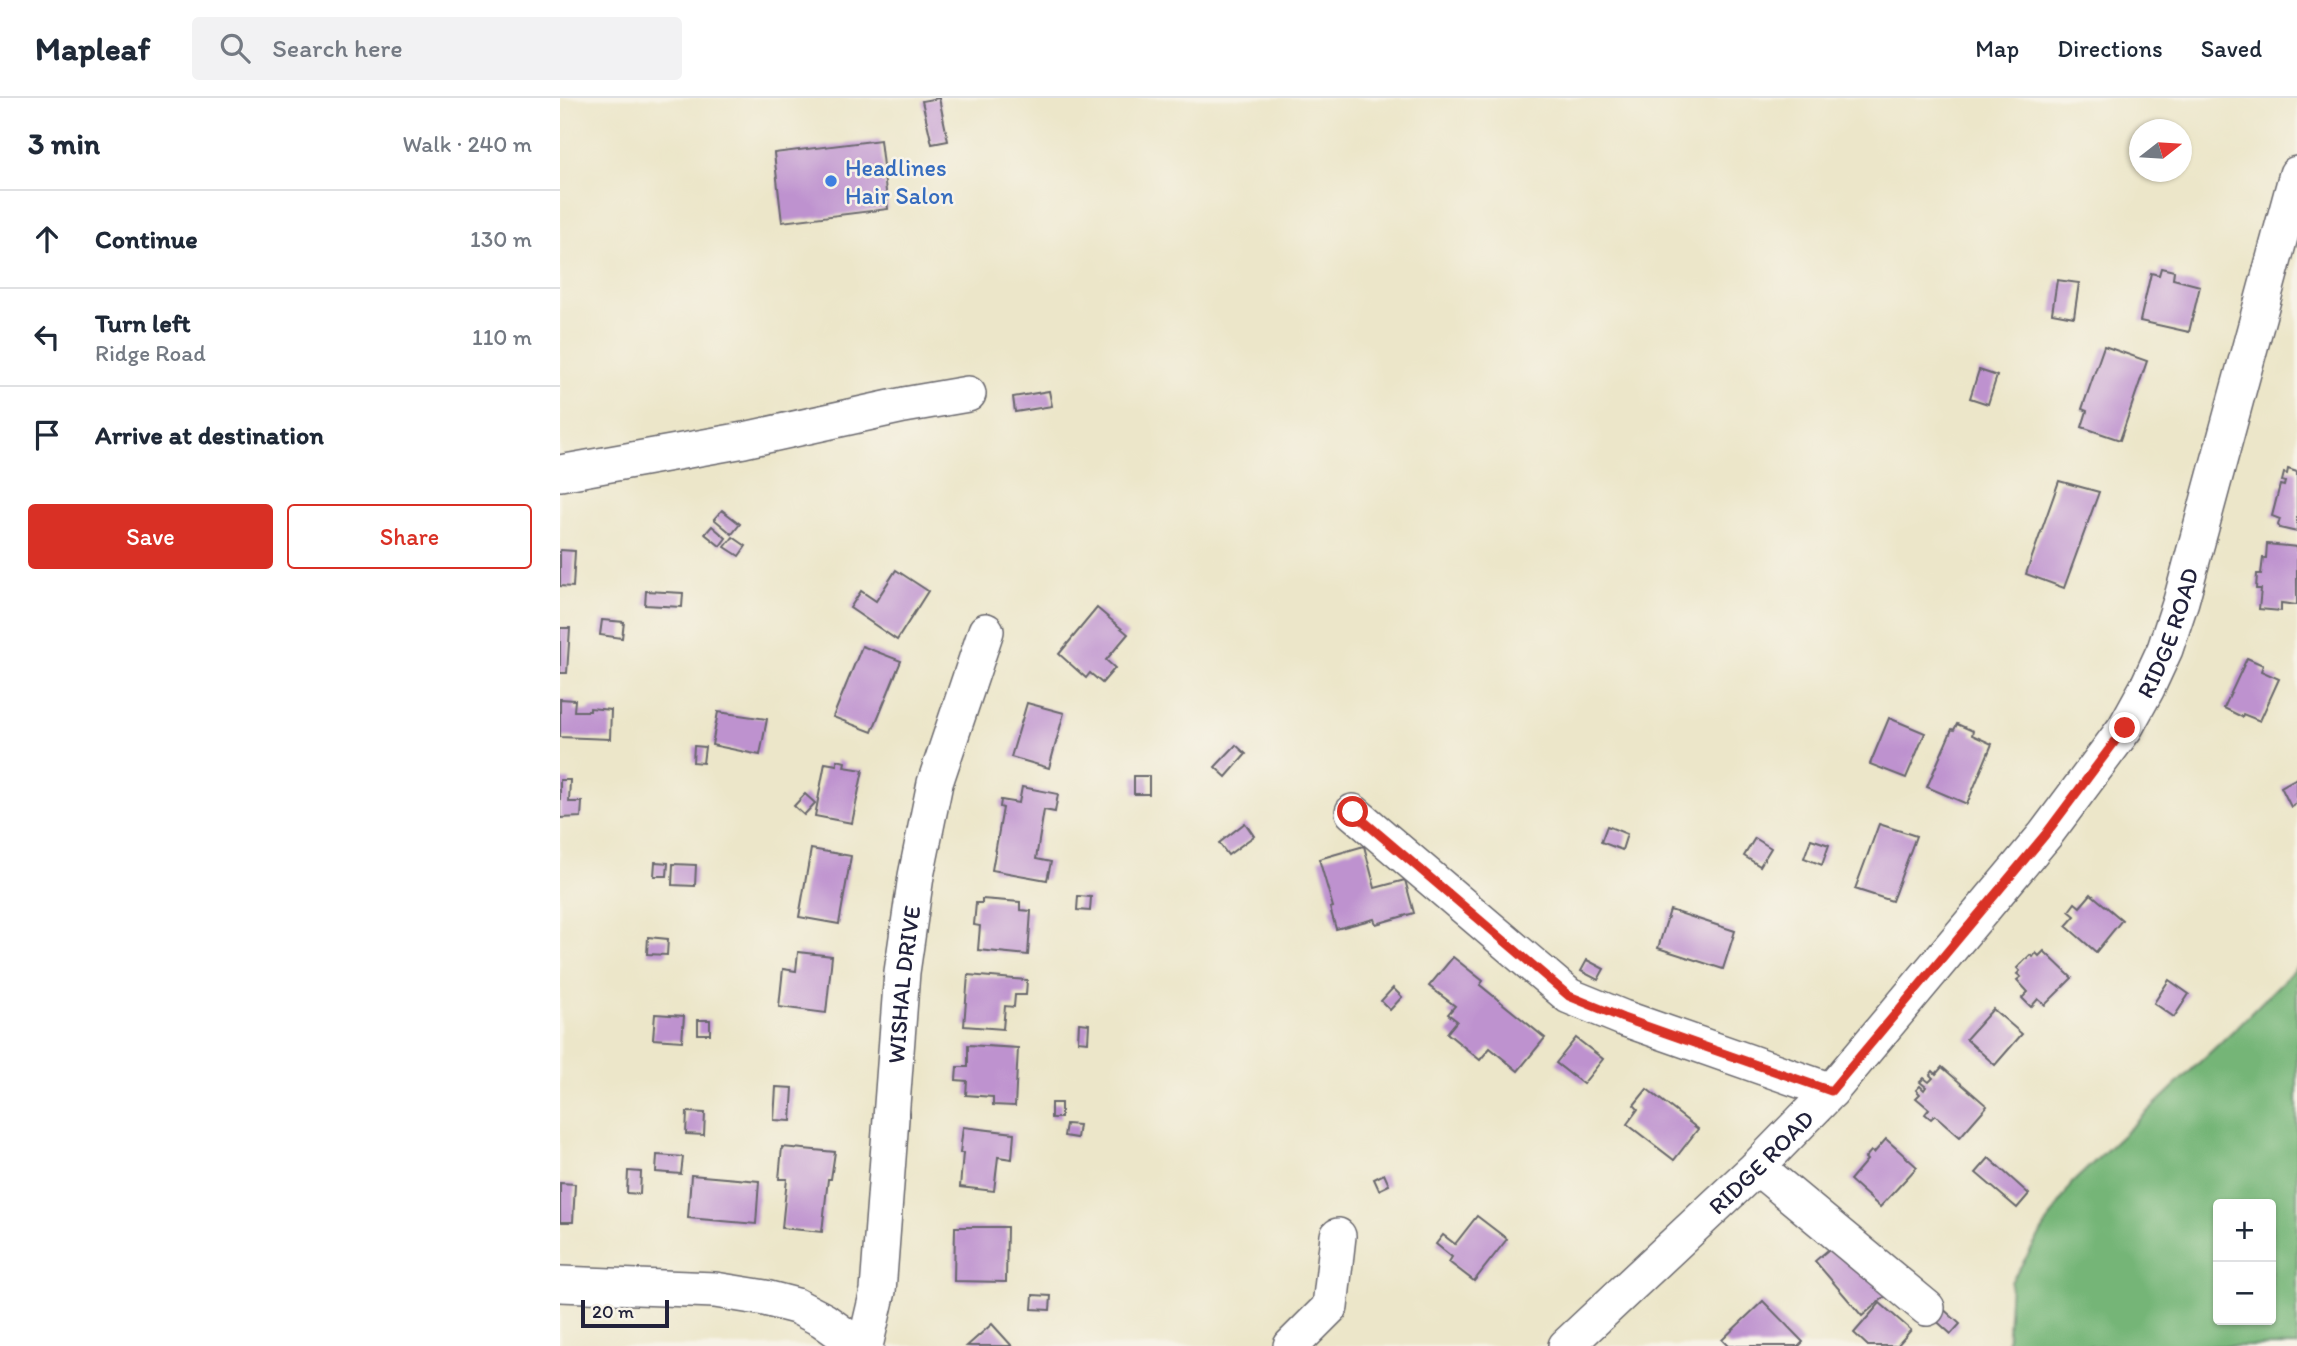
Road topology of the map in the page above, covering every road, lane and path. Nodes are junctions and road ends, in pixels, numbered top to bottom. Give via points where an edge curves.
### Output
1 (2297, 174) edge
2 (968, 394) dead end
3 (560, 473) edge
4 (986, 631) dead end
5 (1353, 812) dead end
6 (1831, 1091) junction
7 (1757, 1167) junction
8 (1338, 1236) dead end
9 (560, 1284) edge
10 (1927, 1308) dead end
11 (859, 1346) edge
12 (865, 1346) edge
13 (1291, 1346) edge
14 (1566, 1346) edge

1 - 6 street, RIDGE ROAD via 2185,589 2147,688 2125,728 2045,835
2 - 3 street
4 - 12 street, WISHAL DRIVE via 935,783 916,876 902,972 878,1291
5 - 6 street via 1569,996
6 - 7 street, RIDGE ROAD
7 - 10 street
7 - 14 street, RIDGE ROAD
8 - 13 street via 1330,1307
9 - 11 street via 715,1290 765,1298 796,1306

